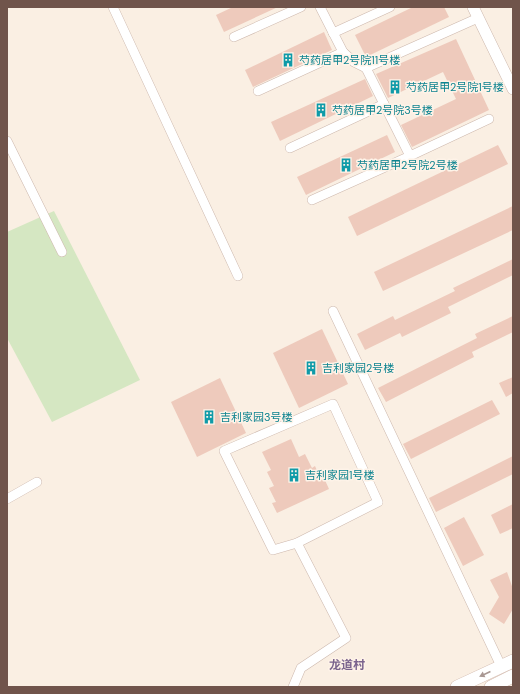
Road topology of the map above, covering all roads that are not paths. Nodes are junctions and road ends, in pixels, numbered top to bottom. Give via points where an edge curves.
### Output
1 (112, 7) edge
2 (301, 7) edge
3 (320, 7) edge
4 (390, 7) edge
5 (473, 7) edge
6 (478, 18) junction
7 (333, 33) junction
8 (234, 37) dead end
9 (343, 52) junction
10 (366, 68) junction
11 (513, 89) edge
12 (258, 92) dead end
13 (384, 104) junction
14 (489, 119) dead end
15 (7, 141) edge
16 (290, 148) dead end
17 (410, 156) junction
18 (312, 200) dead end
19 (62, 252) dead end
20 (238, 276) dead end
21 (333, 311) dead end
22 (37, 482) dead end
23 (7, 499) edge
24 (297, 543) junction
25 (507, 664) edge
26 (513, 676) edge
27 (293, 687) edge
28 (457, 687) edge
29 (491, 687) edge

1 - 20 street
2 - 8 street
3 - 7 street
4 - 7 street
5 - 6 street
6 - 10 street
6 - 11 street
7 - 9 street
9 - 10 street
9 - 12 street
10 - 13 street
13 - 16 street
13 - 17 street
14 - 17 street
15 - 19 street
17 - 18 street
21 - 25 street
22 - 23 street
24 - 24 street via 378,502 333,404 224,451 273,550
24 - 27 street via 346,638 301,668
25 -> 28 main road
26 - 29 main road

